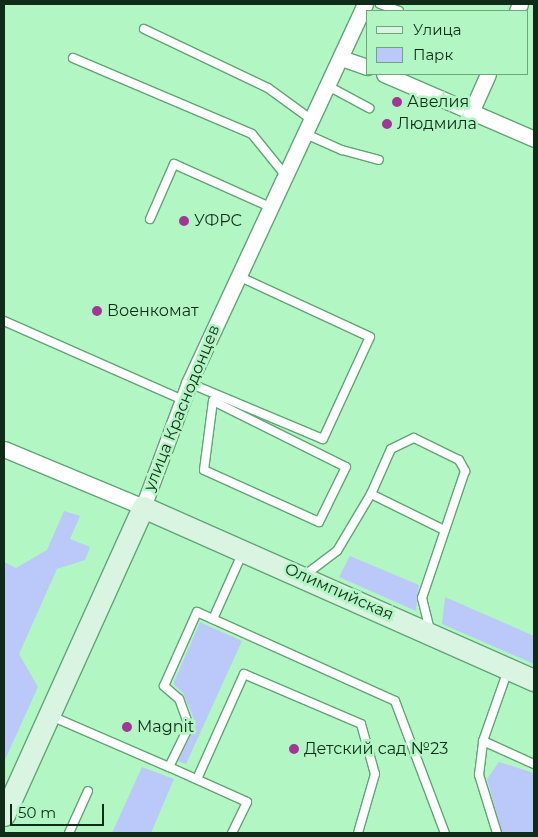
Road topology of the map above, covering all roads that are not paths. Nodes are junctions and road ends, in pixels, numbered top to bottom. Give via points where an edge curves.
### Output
1 (365, 4) edge
2 (380, 4) edge
3 (396, 10) edge
4 (144, 29) dead end
5 (73, 58) dead end
6 (341, 58) junction
7 (366, 66) edge
8 (386, 75) edge
9 (488, 75) edge
10 (328, 86) junction
11 (370, 108) dead end
12 (472, 110) junction
13 (312, 120) junction
14 (308, 135) junction
15 (534, 139) edge
16 (379, 160) dead end
17 (286, 176) junction
18 (270, 207) junction
19 (150, 219) dead end
20 (237, 276) junction
21 (4, 321) edge
22 (189, 383) junction
23 (182, 400) junction
24 (212, 401) joint
25 (4, 449) edge
26 (371, 494) junction
27 (143, 507) junction
28 (442, 529) junction
29 (244, 549) junction
30 (302, 577) junction
31 (213, 619) junction
32 (431, 633) junction
33 (509, 669) junction
34 (534, 680) edge
35 (50, 715) junction
36 (483, 741) junction
37 (534, 764) edge
38 (169, 766) junction
39 (197, 779) junction
40 (88, 791) dead end
41 (4, 815) edge
42 (69, 833) edge
43 (232, 833) edge
44 (358, 833) edge
45 (444, 833) edge
46 (497, 833) edge

1 - 6 street, улица Краснодонцев
2 - 3 lane
4 - 13 lane via 268,88
5 - 17 lane via 252,134
6 - 7 street
6 - 10 street, улица Краснодонцев
8 - 12 street via 404,87
9 - 12 street
10 - 11 lane
10 - 13 street, улица Краснодонцев
12 - 15 street
13 - 14 street, улица Краснодонцев
14 - 16 lane
14 - 17 street, улица Краснодонцев
17 - 18 street, улица Краснодонцев
18 - 19 lane via 174,164
18 - 20 street, улица Краснодонцев
20 - 22 street, улица Краснодонцев
20 - 22 lane via 370,337 323,438
21 - 23 lane
22 - 23 street, улица Краснодонцев
23 - 27 street, улица Краснодонцев
24 - 24 lane via 204,470 319,522 346,467
25 - 27 street
26 - 28 lane
26 - 28 lane via 391,449 414,438 464,466
26 - 30 lane via 337,551
27 - 29 main road, Олимпийская
27 - 35 main road, улица Краснодонцев
28 - 32 lane via 422,598
29 - 30 main road, Олимпийская
29 - 31 lane
30 - 32 main road, Олимпийская
31 - 38 lane via 197,612 164,686 179,699 189,726
31 - 45 lane via 395,701
32 - 33 main road, Олимпийская
33 - 34 main road, Олимпийская
33 - 36 lane
35 - 38 lane
35 - 41 main road, улица Краснодонцев
36 - 37 lane
36 - 46 lane via 479,775
38 - 39 lane
39 - 43 lane via 247,802
39 - 44 lane via 244,674 361,724 375,774
40 - 42 lane

